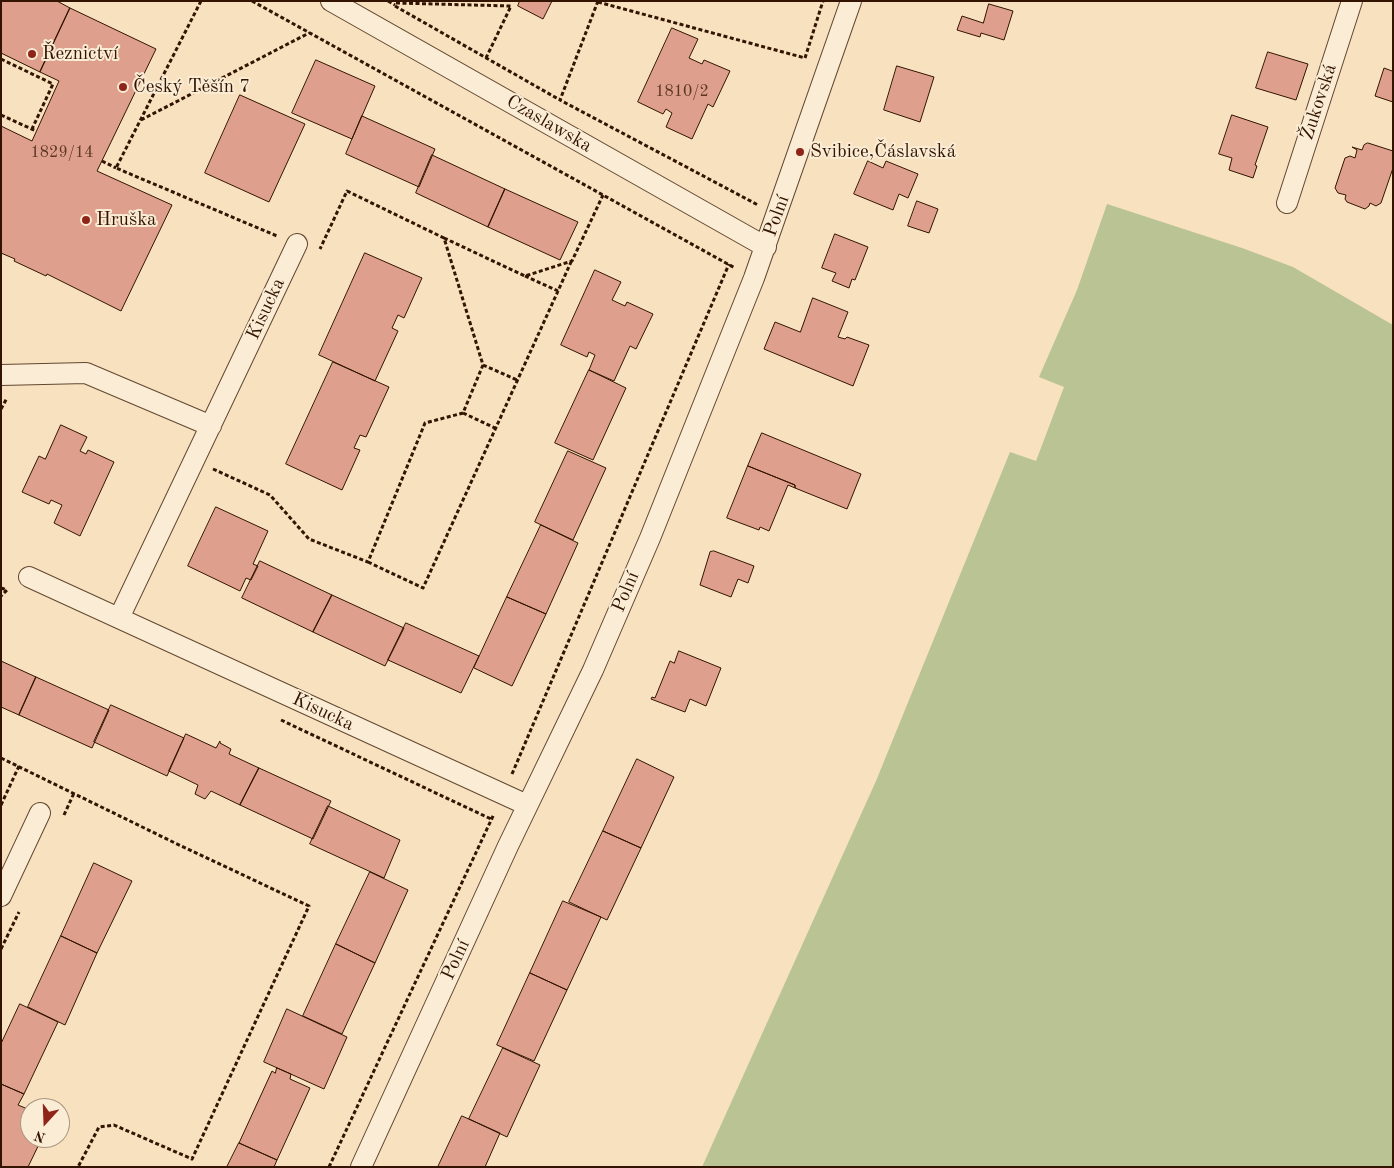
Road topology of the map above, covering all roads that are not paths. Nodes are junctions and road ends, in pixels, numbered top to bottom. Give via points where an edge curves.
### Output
1 (331, 1) edge
2 (851, 1) edge
3 (1352, 1) edge
4 (1287, 203) dead end
5 (297, 244) road end
6 (766, 247) junction
7 (1, 375) edge
8 (210, 426) junction
9 (29, 576) dead end
10 (119, 618) junction
11 (527, 805) junction
12 (40, 813) dead end
13 (1, 896) edge
14 (362, 1167) edge

1 - 6 street, Czaslawska
2 - 6 street, Polní
3 - 4 street, Žukovská
5 - 8 street, Kisucka
6 - 11 street, Polní via 631,582 593,670
7 - 8 street via 86,373
8 - 10 street, Kisucka
9 - 10 street, Kisucka
10 - 11 street, Kisucka
11 - 14 street, Polní
12 - 13 street

